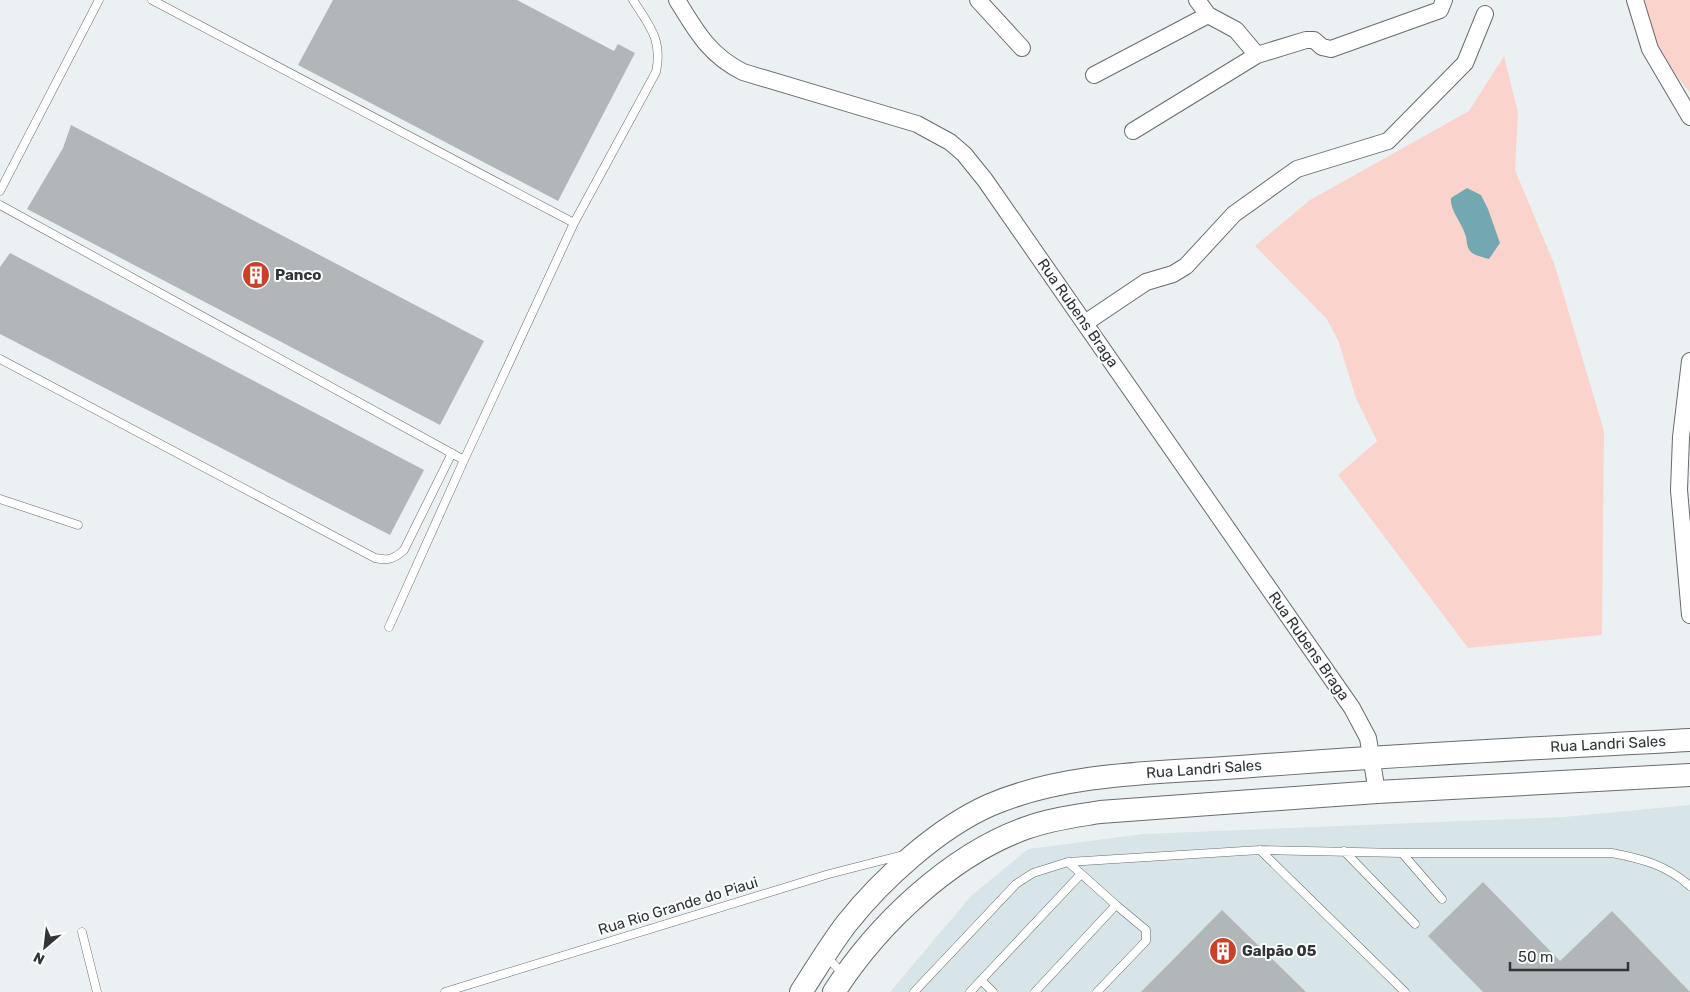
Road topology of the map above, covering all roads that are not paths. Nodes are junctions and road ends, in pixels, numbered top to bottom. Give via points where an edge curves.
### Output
1 (99, 0) edge
2 (152, 0) edge
3 (633, 0) edge
4 (676, 0) edge
5 (978, 0) edge
6 (1197, 0) edge
7 (1444, 0) edge
8 (1635, 0) edge
9 (1485, 14) dead end
10 (1208, 15) junction
11 (1022, 48) dead end
12 (1256, 55) junction
13 (1094, 75) dead end
14 (1690, 117) edge
15 (1133, 131) dead end
16 (0, 190) edge
17 (0, 205) edge
18 (574, 223) junction
19 (1085, 323) junction
20 (0, 359) edge
21 (1690, 361) edge
22 (452, 453) junction
23 (464, 460) junction
24 (0, 499) edge
25 (78, 525) dead end
26 (1690, 615) edge
27 (389, 628) dead end
28 (1690, 740) edge
29 (1372, 757) junction
30 (1690, 775) edge
31 (1377, 792) junction
32 (920, 850) junction
33 (1260, 850) junction
34 (1344, 851) junction
35 (1402, 853) junction
36 (1068, 862) junction
37 (1081, 874) junction
38 (1690, 886) edge
39 (1442, 899) dead end
40 (1116, 905) junction
41 (1415, 924) dead end
42 (82, 932) dead end
43 (826, 956) junction
44 (981, 980) junction
45 (841, 987) edge
46 (96, 992) edge
47 (445, 992) edge
48 (801, 992) edge
49 (914, 992) edge
50 (970, 992) edge
51 (993, 992) edge
52 (1035, 992) edge
53 (1097, 992) edge
54 (1405, 992) edge

1 - 16 lane
2 - 18 lane
3 - 18 lane via 651,27 658,45 656,72
4 - 19 street, Rua Rubens Braga via 704,43 729,65 917,124 950,142 985,180
5 - 11 street
6 - 10 street
7 - 12 street via 1440,10 1331,49 1314,40 1306,40
8 - 14 street via 1650,49
9 - 19 street via 1465,63 1388,141 1298,169 1234,214 1186,266 1173,274 1146,282
10 - 12 street via 1236,30
10 - 13 street
12 - 15 street
17 - 22 lane
18 - 23 lane
19 - 29 street, Rua Rubens Braga via 1352,708 1368,738
20 - 22 lane via 375,558 386,560 404,550
21 - 26 street via 1679,490
22 - 23 lane
23 - 27 lane
24 - 25 lane
28 - 29 street, Rua Landri Sales
29 - 31 street, Rua Rubens Braga
29 - 32 street, Rua Landri Sales via 1122,776 1052,787 988,806
30 - 31 street
31 - 45 street via 1100,812 1026,828 990,844 944,874 887,926
32 - 43 street, Rua Landri Sales via 869,898 846,924
32 - 47 lane, Rua Rio Grande do Piaui via 829,874
33 - 34 lane
33 - 36 lane
33 - 54 lane
34 - 35 lane
34 - 41 lane
35 - 38 lane via 1612,853 1641,859 1674,872
35 - 39 lane
36 - 37 lane
36 - 49 lane via 1033,873 1016,884
37 - 40 lane
37 - 44 lane
40 - 52 lane
40 - 53 lane via 1146,930 1146,941
42 - 46 lane
43 - 45 lane
43 - 48 street, Rua Landri Sales
44 - 50 lane
44 - 51 lane

